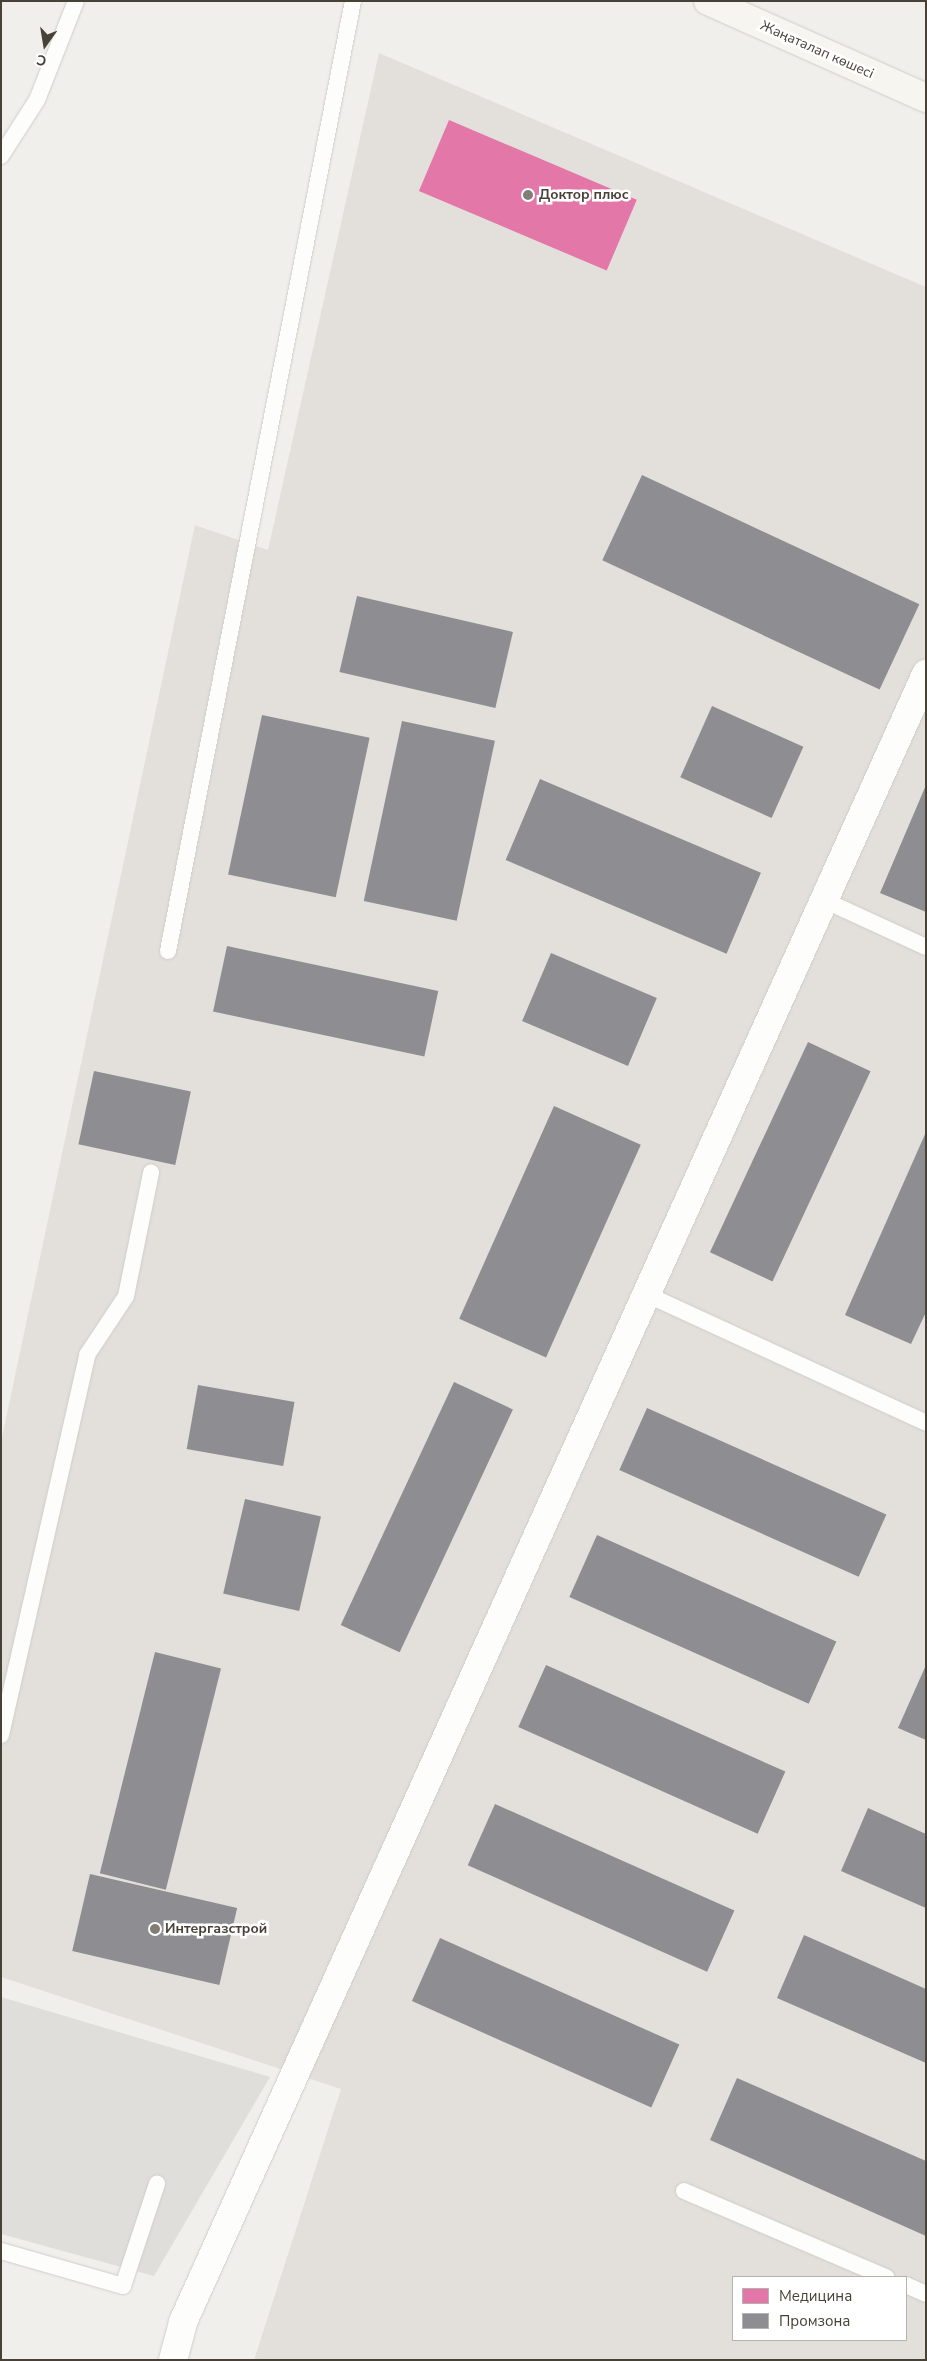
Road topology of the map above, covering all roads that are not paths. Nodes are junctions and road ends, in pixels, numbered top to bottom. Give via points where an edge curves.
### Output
1 (76, 1) edge
2 (352, 1) edge
3 (708, 1) edge
4 (926, 98) edge
5 (1, 156) edge
6 (926, 674) edge
7 (824, 900) junction
8 (926, 947) edge
9 (168, 951) dead end
10 (151, 1173) dead end
11 (646, 1294) junction
12 (926, 1423) edge
13 (1, 1735) edge
14 (157, 2184) dead end
15 (684, 2191) dead end
16 (1, 2251) edge
17 (884, 2276) edge
18 (907, 2286) edge
19 (926, 2294) edge
20 (173, 2360) edge

1 - 5 lane via 37,100
2 - 9 lane
3 - 4 main road, Жаңаталап көшесі
6 - 7 street
7 - 8 lane
7 - 11 street
10 - 13 lane via 126,1296 87,1355
11 - 12 lane
11 - 20 street via 183,2322
14 - 16 lane via 124,2286
15 - 17 lane
18 - 19 lane

